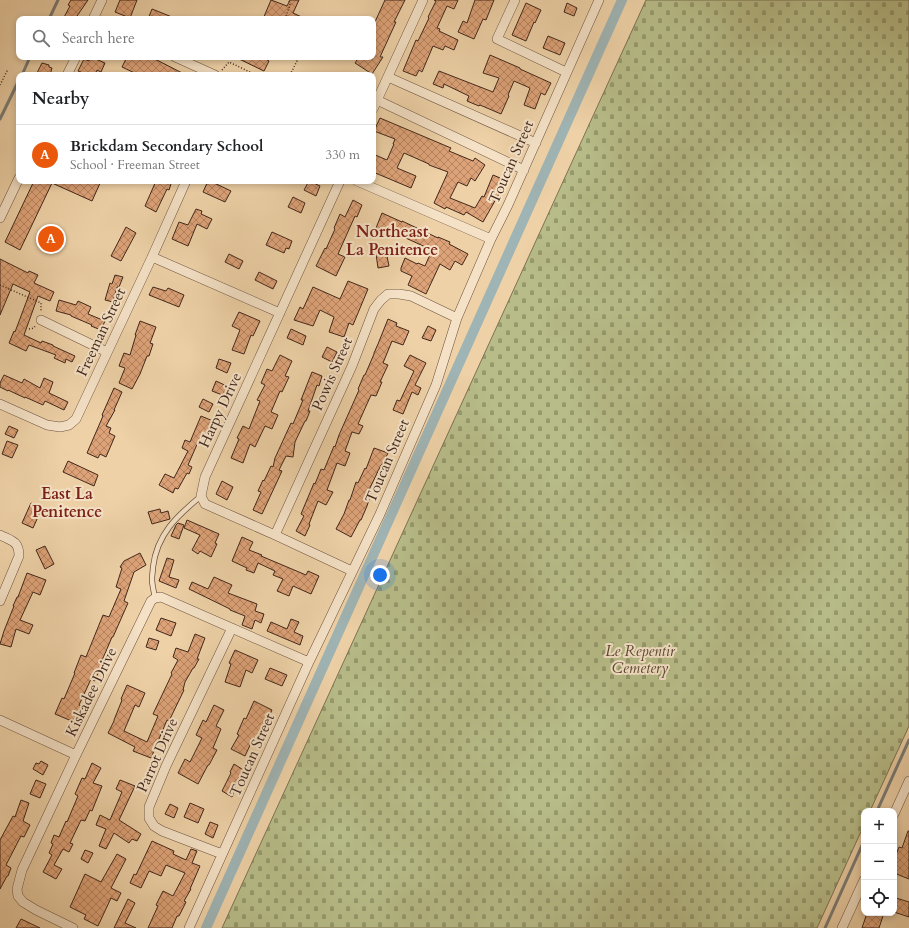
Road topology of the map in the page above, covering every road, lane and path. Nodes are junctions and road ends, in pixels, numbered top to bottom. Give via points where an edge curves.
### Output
1 (102, 0) edge
2 (289, 0) edge
3 (423, 0) edge
4 (515, 0) edge
5 (599, 0) edge
6 (94, 16) edge
7 (286, 16) edge
8 (74, 60) edge
9 (183, 60) edge
10 (298, 60) edge
11 (8, 69) dead end
12 (68, 72) edge
13 (215, 72) edge
14 (219, 72) edge
15 (250, 72) edge
16 (292, 72) edge
17 (566, 72) junction
18 (388, 77) junction
19 (0, 85) edge
20 (377, 100) joint
21 (536, 143) junction
22 (524, 170) junction
23 (16, 184) edge
24 (185, 184) edge
25 (339, 184) edge
26 (364, 184) edge
27 (0, 218) edge
28 (491, 239) junction
29 (152, 257) junction
30 (0, 285) edge
31 (280, 313) junction
32 (457, 318) junction
33 (40, 320) joint
34 (107, 352) junction
35 (0, 404) edge
36 (201, 496) junction
37 (0, 534) edge
38 (275, 535) junction
39 (352, 571) junction
40 (155, 598) junction
41 (0, 601) edge
42 (232, 628) junction
43 (309, 662) junction
44 (0, 720) edge
45 (76, 755) junction
46 (909, 781) edge
47 (897, 808) edge
48 (222, 854) junction
49 (861, 887) edge
50 (73, 928) edge
51 (188, 928) edge
52 (842, 928) edge

1 - 6 street
2 - 7 path
3 - 18 street
4 - 17 street via 498,39
5 - 17 street, Toucan Street
8 - 12 street
9 - 13 street
10 - 16 path
11 - 19 path
14 - 15 path via 229,62
17 - 21 street, Toucan Street
18 - 20 street
18 - 21 street
20 - 22 street
21 - 22 street, Toucan Street
22 - 28 street, Toucan Street
23 - 27 street
24 - 29 street, Freeman Street
25 - 31 street, Harpy Drive
26 - 28 street
28 - 32 street, Toucan Street
29 - 31 street
29 - 34 street, Freeman Street
30 - 33 path via 41,303
31 - 36 street, Harpy Drive via 205,477
32 - 38 street, Powis Street via 411,296 388,294 381,300 374,309 352,366
32 - 39 street, Toucan Street via 436,385 380,514
33 - 34 street
34 - 35 street, Freeman Street via 76,419 69,425 47,425
36 - 38 street via 205,504
36 - 40 lane via 184,510 159,543 152,578
37 - 41 street via 16,543 19,556
38 - 39 street
39 - 43 street, Toucan Street
40 - 42 street via 161,597
40 - 45 street, Kiskadee Drive via 151,601
42 - 43 street
42 - 48 street, Parrot Drive via 166,766 149,808 149,818 154,826
43 - 48 street, Toucan Street
44 - 45 street
45 - 50 street, Kiskadee Drive via 22,870 17,889 18,896 23,902
46 - 47 street
48 - 51 street, Toucan Street
49 - 52 street

